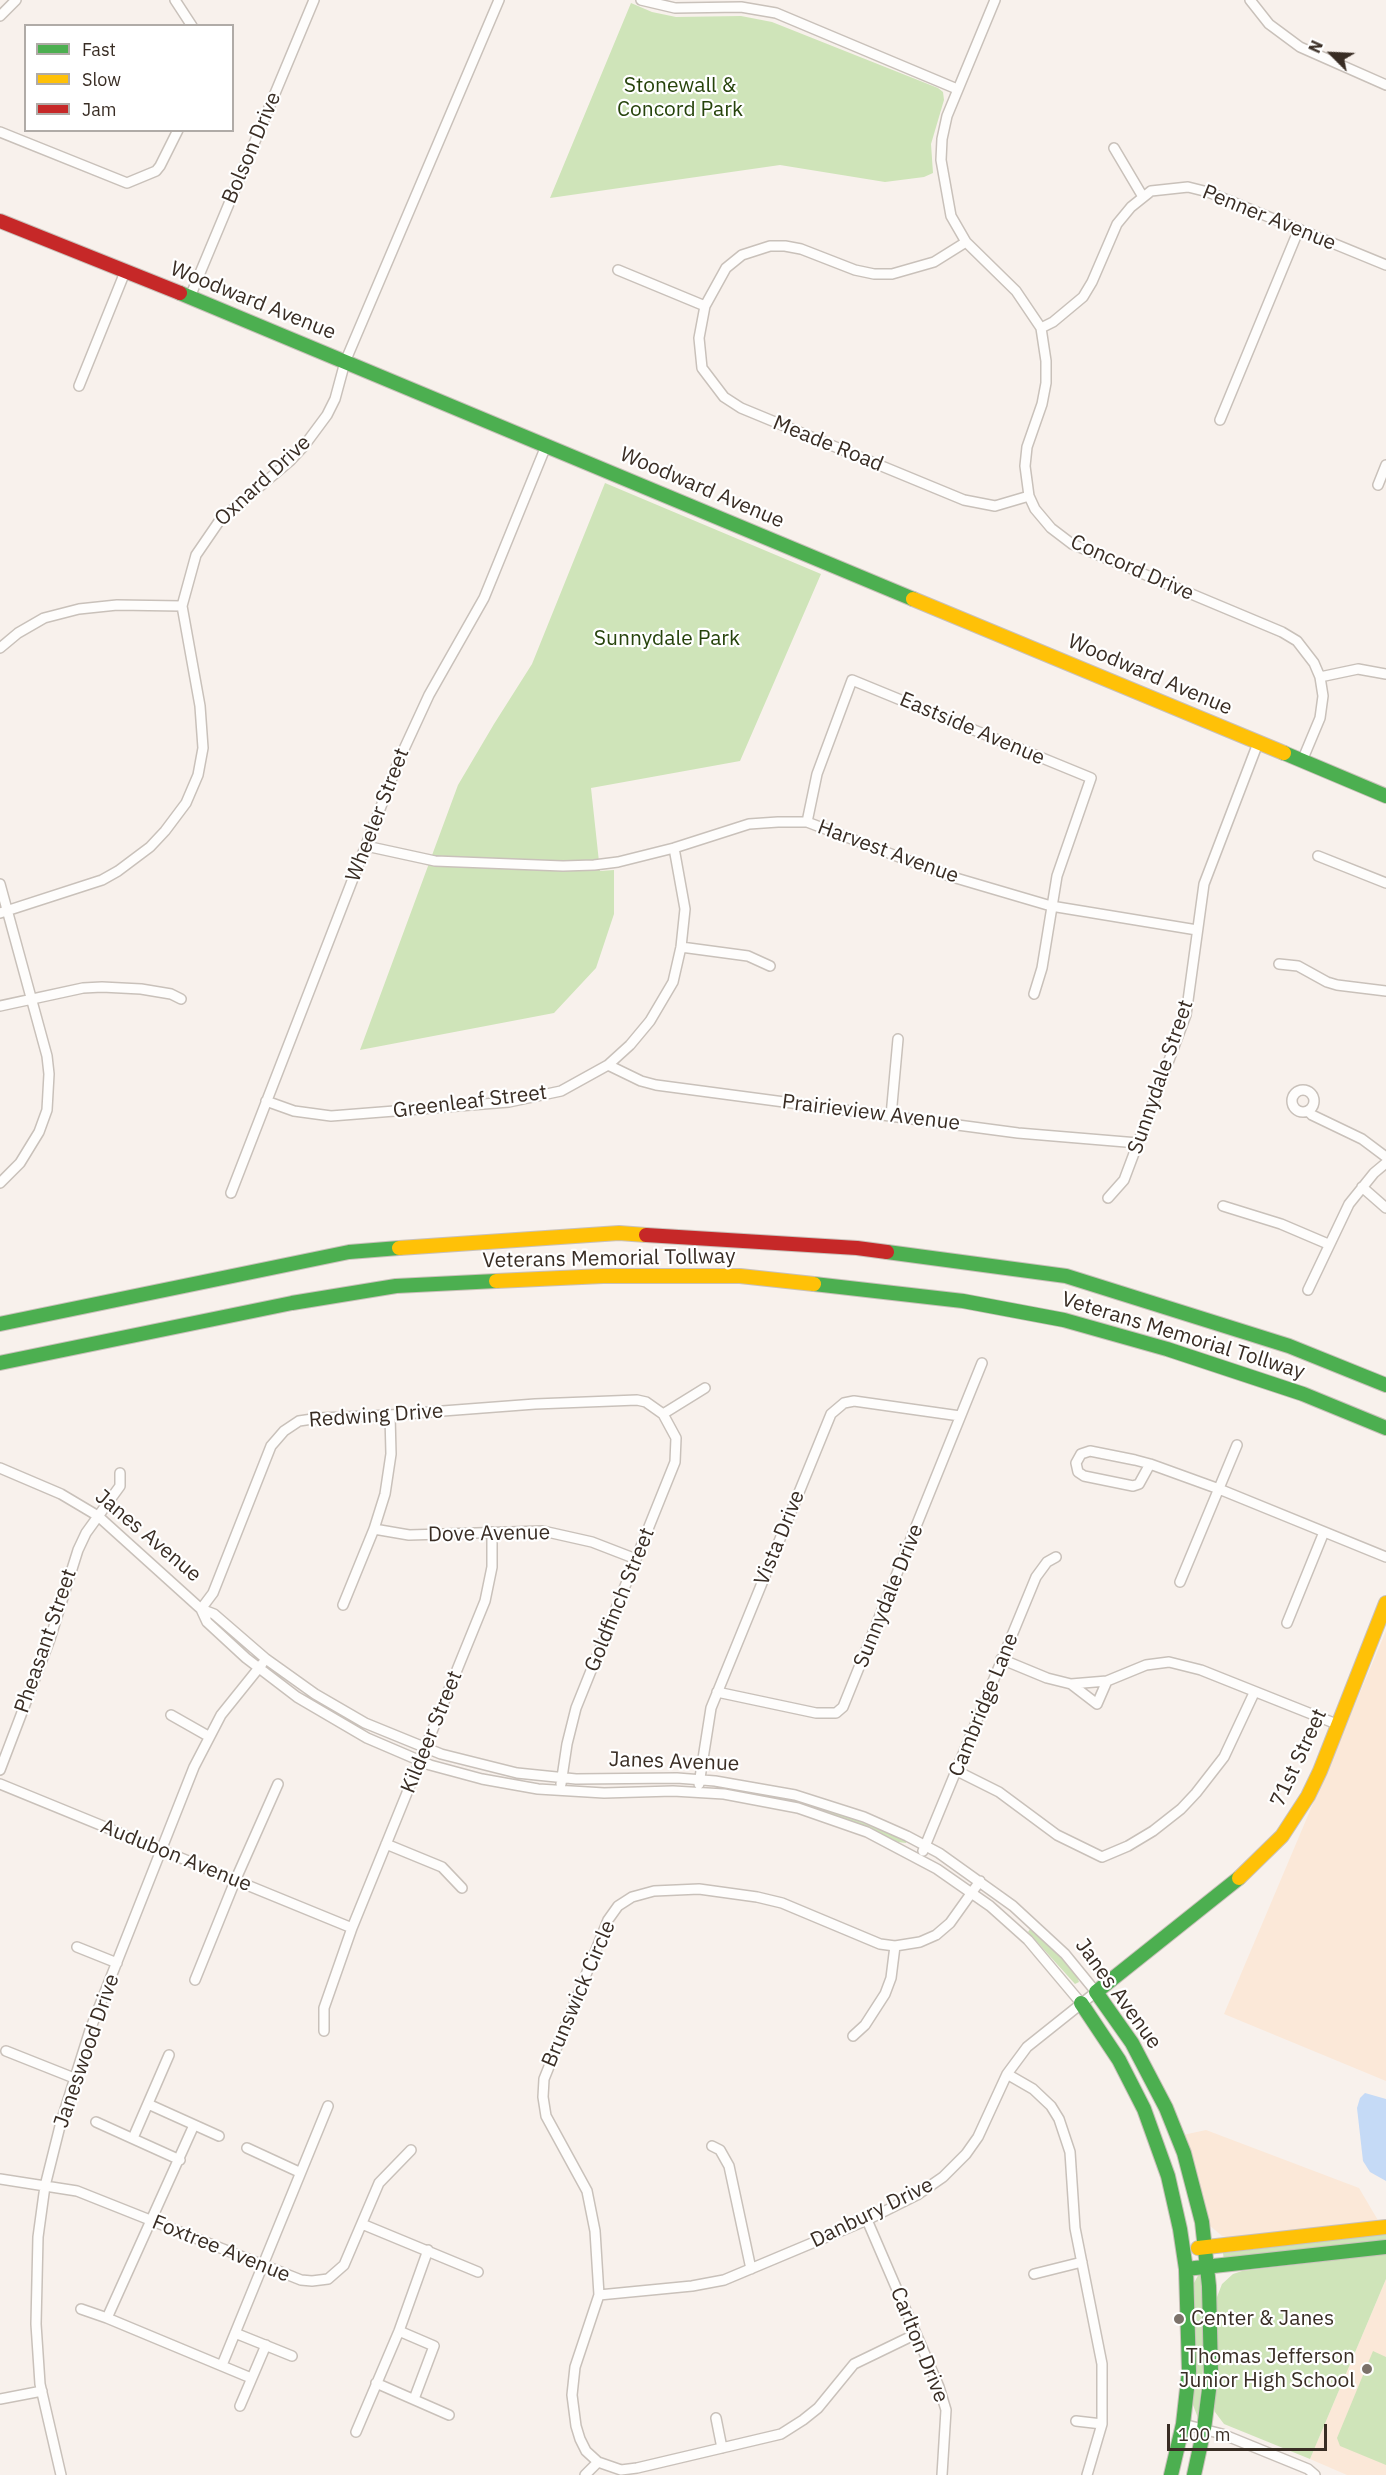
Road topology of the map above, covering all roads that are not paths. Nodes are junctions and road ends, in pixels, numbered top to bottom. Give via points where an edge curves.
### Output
1 (16, 0) edge
2 (175, 0) edge
3 (314, 0) edge
4 (499, 0) edge
5 (641, 0) edge
6 (995, 0) edge
7 (1250, 0) edge
8 (0, 16) edge
9 (191, 24) edge
10 (1386, 85) edge
11 (957, 89) junction
12 (0, 132) edge
13 (177, 132) edge
14 (1114, 148) dead end
15 (1143, 197) junction
16 (0, 221) edge
17 (1299, 229) junction
18 (966, 242) junction
19 (1386, 265) edge
20 (618, 270) dead end
21 (125, 272) junction
22 (190, 297) junction
23 (705, 306) junction
24 (1041, 328) junction
25 (345, 362) junction
26 (79, 386) dead end
27 (1220, 420) dead end
28 (546, 446) junction
29 (1386, 465) edge
30 (1378, 485) dead end
31 (1029, 496) junction
32 (182, 606) junction
33 (0, 648) edge
34 (1386, 674) edge
35 (1320, 677) junction
36 (1258, 743) junction
37 (1302, 761) junction
38 (1386, 796) edge
39 (807, 822) junction
40 (366, 846) junction
41 (674, 848) junction
42 (1318, 856) dead end
43 (1386, 883) edge
44 (0, 884) edge
45 (1051, 906) junction
46 (3, 913) edge
47 (1197, 930) junction
48 (681, 947) junction
49 (1279, 964) dead end
50 (770, 966) dead end
51 (1386, 991) edge
52 (1034, 994) dead end
53 (31, 998) junction
54 (181, 999) dead end
55 (0, 1006) edge
56 (898, 1039) dead end
57 (608, 1065) junction
58 (266, 1101) junction
59 (1308, 1111) dead end
60 (891, 1116) junction
61 (1138, 1143) junction
62 (1386, 1157) edge
63 (1386, 1163) edge
64 (0, 1183) edge
65 (1362, 1187) junction
66 (231, 1193) dead end
67 (1108, 1198) dead end
68 (1223, 1206) dead end
69 (1386, 1208) edge
70 (1328, 1244) junction
71 (1308, 1290) dead end
72 (0, 1324) edge
73 (0, 1363) edge
74 (982, 1363) dead end
75 (1386, 1385) edge
76 (705, 1388) dead end
77 (663, 1414) junction
78 (390, 1415) junction
79 (960, 1416) junction
80 (1386, 1428) edge
81 (1237, 1444) dead end
82 (1150, 1464) junction
83 (0, 1468) edge
84 (120, 1473) dead end
85 (1219, 1489) junction
86 (98, 1516) junction
87 (374, 1529) junction
88 (492, 1532) junction
89 (1324, 1532) junction
90 (1056, 1557) dead end
91 (1386, 1557) edge
92 (636, 1559) junction
93 (1180, 1582) dead end
94 (1386, 1603) edge
95 (343, 1605) dead end
96 (201, 1609) junction
97 (1287, 1623) dead end
98 (266, 1659) junction
99 (1001, 1659) junction
100 (259, 1668) junction
101 (1107, 1681) junction
102 (1071, 1684) junction
103 (717, 1692) junction
104 (1254, 1693) junction
105 (171, 1715) dead end
106 (1339, 1725) junction
107 (208, 1736) junction
108 (424, 1748) junction
109 (419, 1760) junction
110 (0, 1770) edge
111 (957, 1771) junction
112 (561, 1778) junction
113 (699, 1780) junction
114 (0, 1784) edge
115 (278, 1784) dead end
116 (561, 1790) junction
117 (698, 1792) junction
118 (386, 1844) junction
119 (925, 1846) junction
120 (161, 1850) junction
121 (1102, 1857) junction
122 (919, 1858) junction
123 (1103, 1868) dead end
124 (235, 1881) junction
125 (980, 1881) junction
126 (462, 1888) dead end
127 (971, 1893) junction
128 (352, 1928) junction
129 (895, 1946) junction
130 (77, 1947) dead end
131 (117, 1963) junction
132 (195, 1980) dead end
133 (1096, 1992) junction
134 (1081, 2003) junction
135 (324, 2031) dead end
136 (853, 2036) dead end
137 (6, 2051) dead end
138 (169, 2055) dead end
139 (1007, 2074) junction
140 (74, 2078) junction
141 (148, 2104) junction
142 (328, 2106) dead end
143 (96, 2122) dead end
144 (194, 2125) junction
145 (219, 2136) dead end
146 (133, 2138) junction
147 (712, 2146) dead end
148 (247, 2148) dead end
149 (411, 2150) dead end
150 (180, 2160) junction
151 (300, 2172) junction
152 (0, 2179) edge
153 (45, 2186) junction
154 (867, 2220) junction
155 (149, 2221) junction
156 (362, 2224) junction
157 (1386, 2227) edge
158 (1386, 2247) edge
159 (1205, 2248) junction
160 (428, 2250) junction
161 (1184, 2250) junction
162 (1082, 2262) junction
163 (262, 2265) junction
164 (1208, 2267) junction
165 (751, 2269) junction
166 (1186, 2269) junction
167 (478, 2272) dead end
168 (1034, 2274) dead end
169 (598, 2295) junction
170 (81, 2309) dead end
171 (107, 2318) junction
172 (399, 2331) junction
173 (235, 2333) junction
174 (916, 2334) junction
175 (266, 2345) junction
176 (292, 2356) dead end
177 (222, 2365) junction
178 (251, 2378) junction
179 (376, 2383) junction
180 (42, 2391) junction
181 (414, 2398) junction
182 (0, 2399) edge
183 (240, 2406) dead end
184 (449, 2415) dead end
185 (716, 2418) dead end
186 (1076, 2421) dead end
187 (1102, 2424) junction
188 (1183, 2424) junction
189 (1204, 2429) junction
190 (356, 2432) dead end
191 (722, 2448) junction
192 (598, 2462) junction
193 (61, 2475) edge
194 (585, 2475) edge
195 (942, 2475) edge
196 (1087, 2475) edge
197 (1171, 2475) edge
198 (1194, 2475) edge
199 (1316, 2475) edge

1 - 8 street
2 - 9 street
3 - 22 street, Bolson Drive
4 - 25 street, Oxnard Drive
5 - 11 street via 675,8 741,7 776,13
6 - 11 street, Concord Drive
7 - 10 street via 1269,24 1300,47
11 - 18 street, Concord Drive via 945,126 941,160 951,216
12 - 13 street via 127,183 156,171
14 - 15 street
15 - 17 street, Penner Avenue via 1151,191 1197,188
15 - 24 street, Penner Avenue via 1117,224 1083,297
16 - 21 main road, Woodward Avenue
17 - 19 street, Penner Avenue
17 - 27 street
18 - 23 street, Meade Road via 934,262 892,274 855,270 793,247 770,246 742,255 726,268
18 - 24 street, Concord Drive via 1016,291
20 - 23 street
21 - 22 main road, Woodward Avenue
21 - 26 street
22 - 25 main road, Woodward Avenue
23 - 31 street, Meade Road via 699,338 702,368 731,403 964,500 995,506
24 - 31 street, Concord Drive via 1046,383 1027,447
25 - 28 main road, Woodward Avenue
25 - 32 street, Oxnard Drive via 335,399 304,446 228,512 203,542
28 - 36 main road, Woodward Avenue
28 - 40 street, Wheeler Street via 484,598 413,727
29 - 30 street
31 - 35 street, Concord Drive via 1051,528 1072,544 1289,635 1306,651
32 - 33 street via 80,609 44,618
32 - 46 street, Oxnard Drive via 203,734 198,775 186,803 150,847 118,871
34 - 35 street via 1358,669
35 - 37 street, Concord Drive via 1320,718
36 - 37 main road, Woodward Avenue
36 - 47 street, Sunnydale Street via 1208,871
37 - 38 main road, Woodward Avenue
39 - 41 street, Harvest Avenue via 749,824
39 - 45 street, Harvest Avenue via 949,876
39 - 45 street, Eastside Avenue via 817,774 852,680 1091,778 1057,876
40 - 41 street, Harvest Avenue via 435,861 563,866 618,862
40 - 58 street, Wheeler Street
41 - 48 street, Greenleaf Street via 685,909
42 - 43 street
44 - 46 street
45 - 47 street, Harvest Avenue
45 - 52 street
46 - 53 street
47 - 61 street, Sunnydale Street via 1186,1015
48 - 50 street via 748,956
48 - 57 street, Greenleaf Street via 673,982 658,1009 640,1034
49 - 51 street via 1298,966 1337,985
53 - 54 street via 83,988 116,987 171,994
53 - 55 street
53 - 64 street via 47,1056 47,1110 28,1152
56 - 60 street
57 - 58 street, Greenleaf Street via 561,1090 509,1101 331,1116 294,1112
57 - 60 street, Prairieview Avenue via 656,1085
58 - 66 street, Wheeler Street
59 - 62 street via 1362,1139
60 - 61 street, Prairieview Avenue via 1018,1133
61 - 67 street, Sunnydale Street via 1124,1180
63 - 65 street
65 - 69 street
65 - 70 street
68 - 70 street
70 - 71 street
72 - 75 main road, Veterans Memorial Tollway via 349,1252 619,1233 857,1248 1066,1276 1289,1346
73 - 80 main road, Veterans Memorial Tollway via 292,1303 396,1286 603,1276 740,1276 963,1300 1064,1320 1303,1394
74 - 79 street, Sunnydale Drive
76 - 77 street
77 - 78 street, Redwing Drive via 637,1400
77 - 92 street, Goldfinch Street via 676,1438 675,1462
78 - 87 street via 390,1473
78 - 96 street, Redwing Drive via 299,1421 279,1435 213,1593
79 - 103 street, Vista Drive via 854,1401 844,1403 831,1414
79 - 103 street, Sunnydale Drive via 843,1707 836,1713 816,1713
81 - 85 street
82 - 82 street via 1090,1451 1081,1454 1076,1463 1078,1472 1084,1476 1133,1486 1139,1484
82 - 85 street
83 - 86 street, Janes Avenue via 61,1494
84 - 86 street, Pheasant Street via 120,1486
85 - 89 street
85 - 93 street
86 - 96 street, Janes Avenue
86 - 110 street, Pheasant Street via 72,1564 50,1639
87 - 88 street, Dove Avenue via 409,1535
87 - 95 street
88 - 92 street, Dove Avenue via 528,1529 558,1533
88 - 108 street, Kildeer Street via 492,1568 485,1601
89 - 91 street
89 - 97 street
90 - 99 street, Cambridge Lane via 1036,1577
92 - 112 street, Goldfinch Street via 576,1708
94 - 106 main road, 71st Street
96 - 98 street, Janes Avenue via 214,1614
96 - 100 street, Janes Avenue via 207,1622
98 - 100 street, Janeswood Drive
98 - 108 street, Janes Avenue via 341,1710
99 - 102 street
99 - 111 street, Cambridge Lane
100 - 107 street, Janeswood Drive
100 - 109 street, Janes Avenue via 335,1721
101 - 102 street
101 - 102 street via 1097,1704
101 - 104 street via 1146,1665 1169,1662 1201,1670
103 - 113 street, Vista Drive
104 - 106 street
104 - 121 street via 1224,1757 1181,1809 1153,1831
105 - 107 street
106 - 133 main road, 71st Street via 1308,1796 1270,1850
107 - 120 street, Janeswood Drive
108 - 109 street, Kildeer Street
108 - 112 street, Janes Avenue via 491,1768
109 - 116 street, Janes Avenue via 482,1779
109 - 118 street, Kildeer Street
111 - 119 street, Cambridge Lane
111 - 121 street via 999,1792 1057,1835
112 - 113 street, Janes Avenue
112 - 116 street, Goldfinch Street
113 - 117 street, Vista Drive
113 - 119 street, Janes Avenue via 795,1795 864,1817
114 - 120 street, Audubon Avenue
115 - 124 street
116 - 117 street, Janes Avenue
117 - 122 street, Janes Avenue via 749,1798 816,1814 867,1832
118 - 126 street via 442,1867
118 - 128 street, Kildeer Street
119 - 122 street, Cambridge Lane
119 - 125 street, Janes Avenue
120 - 124 street, Audubon Avenue
120 - 131 street, Janeswood Drive
121 - 123 street
122 - 127 street, Janes Avenue
124 - 128 street, Audubon Avenue
124 - 132 street
125 - 127 street, Brunswick Circle
125 - 133 street, Janes Avenue via 1042,1931
127 - 129 street, Brunswick Circle via 950,1923 936,1935
127 - 134 street, Janes Avenue via 1008,1921
128 - 135 street, Kildeer Street via 324,2008
129 - 136 street via 885,1994
129 - 169 street, Brunswick Circle via 880,1944 782,1903 726,1892 654,1891 641,1893 618,1906 608,1920 546,2069 543,2086 546,2116 587,2191 595,2228
130 - 131 street
131 - 140 street, Janeswood Drive
133 - 134 street, Danbury Drive
133 - 159 main road, Janes Avenue via 1132,2043 1166,2108 1192,2183
134 - 139 street, Danbury Drive via 1032,2042
134 - 161 main road, Janes Avenue via 1119,2060 1144,2109 1168,2176
137 - 140 street
138 - 141 street
139 - 154 street, Danbury Drive via 978,2137 959,2162 917,2195
139 - 162 street via 1043,2097 1059,2119 1070,2152 1075,2228
140 - 153 street, Janeswood Drive
141 - 144 street
141 - 146 street
142 - 151 street
143 - 146 street
144 - 145 street
144 - 150 street
146 - 150 street
147 - 165 street via 720,2150 729,2166
148 - 151 street
149 - 156 street, Foxtree Avenue via 379,2183
150 - 155 street
151 - 163 street
152 - 153 street, Foxtree Avenue
153 - 155 street, Foxtree Avenue via 77,2191
153 - 180 street, Janeswood Drive via 38,2237 36,2324
154 - 165 street, Danbury Drive
154 - 174 street, Carlton Drive
155 - 163 street, Foxtree Avenue
155 - 171 street
156 - 160 street
156 - 163 street, Foxtree Avenue via 344,2265 328,2279 301,2280
157 - 159 main road
158 - 164 main road
159 - 161 main road
159 - 164 main road, Janes Avenue
160 - 167 street
160 - 172 street
161 - 166 main road, Janes Avenue
162 - 168 street
162 - 187 street via 1102,2364
163 - 173 street
164 - 166 main road
164 - 189 main road, Janes Avenue via 1211,2374
165 - 169 street, Danbury Drive via 713,2283
166 - 188 main road, Janes Avenue via 1189,2351
169 - 192 street, Brunswick Circle via 575,2367 572,2395 580,2439
170 - 171 street
171 - 177 street
172 - 179 street
172 - 181 street via 434,2346
173 - 175 street
173 - 177 street
174 - 191 street via 854,2364 818,2408 781,2433
174 - 195 street, Carlton Drive via 946,2410
175 - 176 street
175 - 178 street
177 - 178 street
178 - 183 street
179 - 181 street
179 - 190 street
180 - 182 street
180 - 193 street, Janeswood Drive
181 - 184 street
185 - 191 street
186 - 187 street
187 - 196 street
188 - 189 street
188 - 197 main road, Janes Avenue
189 - 198 main road, Janes Avenue
189 - 199 street
191 - 192 street via 621,2470
192 - 194 street

